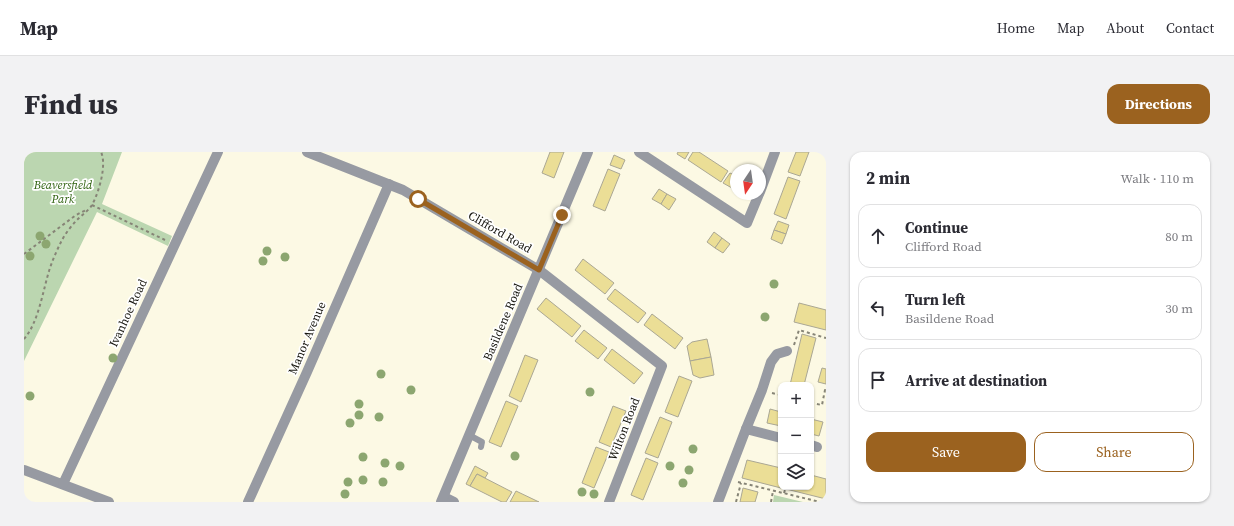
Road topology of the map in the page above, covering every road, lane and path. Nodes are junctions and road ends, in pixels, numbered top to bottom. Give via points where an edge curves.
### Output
1 (101, 152) edge
2 (218, 152) edge
3 (307, 152) edge
4 (588, 152) edge
5 (638, 152) edge
6 (775, 152) edge
7 (766, 177) edge
8 (389, 184) junction
9 (757, 200) edge
10 (92, 205) junction
11 (89, 208) junction
12 (175, 244) junction
13 (24, 254) edge
14 (539, 270) junction
15 (826, 338) edge
16 (24, 339) edge
17 (787, 351) joint
18 (662, 366) joint
19 (826, 391) edge
20 (814, 403) edge
21 (746, 429) junction
22 (469, 435) junction
23 (778, 437) edge
24 (481, 446) dead end
25 (24, 470) edge
26 (727, 478) junction
27 (741, 483) junction
28 (63, 484) junction
29 (785, 490) edge
30 (773, 491) junction
31 (784, 493) junction
32 (442, 499) edge
33 (109, 502) edge
34 (248, 502) edge
35 (454, 502) edge
36 (609, 502) edge
37 (718, 502) edge
38 (736, 502) edge
39 (771, 502) edge
40 (820, 502) edge

1 - 10 path via 104,158 103,174
2 - 12 street, Ivanhoe Road
3 - 8 street, Clifford Road
4 - 14 street, Basildene Road
5 - 9 street via 747,223
6 - 7 street
8 - 14 street, Clifford Road
8 - 34 street, Manor Avenue
10 - 11 path
10 - 12 path
11 - 13 path
11 - 16 path via 75,222 56,251 34,321
12 - 28 street, Ivanhoe Road
14 - 18 street, Clifford Road
14 - 22 street, Basildene Road
15 - 17 path via 799,330 794,345
17 - 21 street via 777,354 771,362
18 - 36 street, Wilton Road
19 - 20 path via 822,405
21 - 23 street
21 - 26 street
22 - 24 lane via 482,442
22 - 32 street, Basildene Road
25 - 28 street
26 - 27 path
26 - 37 street
27 - 30 path
27 - 38 path
28 - 33 street
29 - 31 path
30 - 31 path
30 - 39 path
31 - 40 path
32 - 35 street

